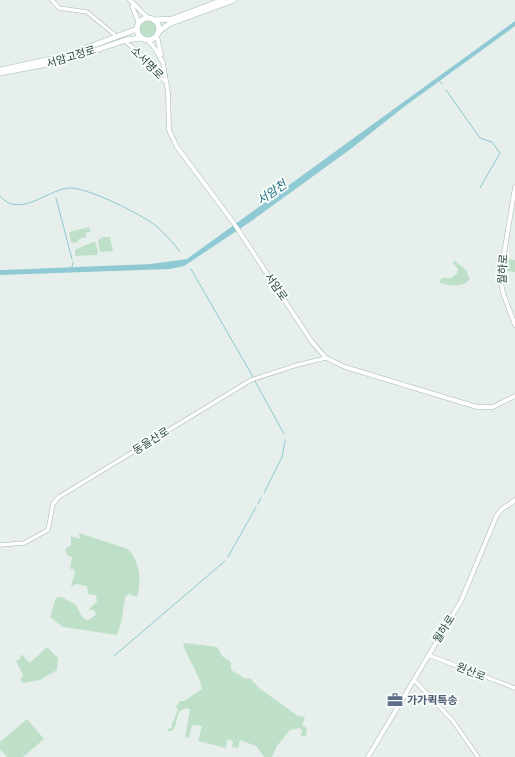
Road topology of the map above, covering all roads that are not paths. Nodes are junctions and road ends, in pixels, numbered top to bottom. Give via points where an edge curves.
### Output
1 (52, 0) edge
2 (130, 0) edge
3 (223, 0) edge
4 (234, 0) edge
5 (148, 18) junction
6 (154, 20) junction
7 (139, 22) junction
8 (137, 29) junction
9 (158, 34) junction
10 (115, 35) dead end
11 (142, 38) junction
12 (148, 40) junction
13 (127, 44) dead end
14 (163, 63) junction
15 (0, 70) edge
16 (0, 73) edge
17 (167, 82) junction
18 (515, 187) edge
19 (515, 325) edge
20 (326, 358) junction
21 (515, 396) edge
22 (515, 500) edge
23 (0, 545) edge
24 (428, 655) junction
25 (414, 680) junction
26 (515, 688) edge
27 (368, 757) edge
28 (478, 757) edge

1 - 10 street via 59,8 87,12
2 - 5 street
2 - 7 street
3 - 6 main road via 172,19
4 - 9 main road via 169,24
5 - 6 main road
5 - 7 main road
6 - 9 main road via 158,26
7 - 8 main road
8 - 11 main road
8 - 15 main road, 서암고정로 via 70,55
9 - 12 main road
9 - 14 street
11 - 12 main road
11 - 16 main road, 서암고정로 via 126,40 52,64
12 - 14 street, 서암로
13 - 17 street, 소서명로 via 141,54 157,75
14 - 17 street, 서암로
17 - 20 street, 서암로 via 168,123 172,138 242,235 312,342
18 - 19 street, 월하로 via 500,278
20 - 21 street, 서암로 via 359,372 477,407 493,406
20 - 23 street, 동을산로 via 251,380 59,497 54,504 48,530 24,543
22 - 24 street, 월하로 via 500,510 493,522 464,594
24 - 25 street, 월하로
24 - 26 street, 원산로
25 - 27 street, 월하로
25 - 28 street via 453,721

